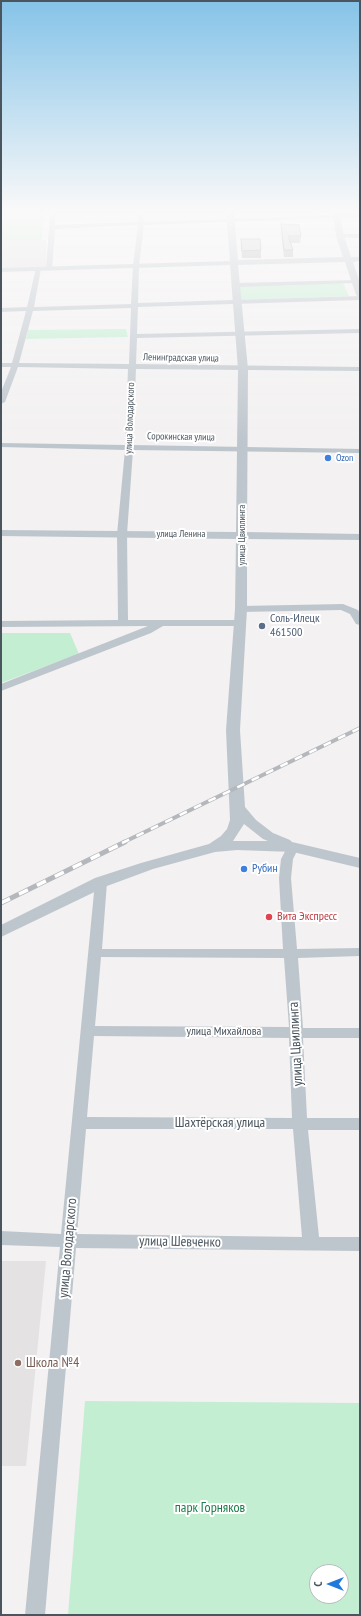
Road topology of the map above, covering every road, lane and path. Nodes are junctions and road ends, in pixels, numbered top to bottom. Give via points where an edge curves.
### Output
1 (34, 288) edge
2 (135, 288) edge
3 (235, 288) edge
4 (360, 296) edge
5 (237, 302) junction
6 (134, 306) junction
7 (30, 309) junction
8 (1, 310) edge
9 (360, 331) edge
10 (239, 333) junction
11 (133, 336) junction
12 (1, 365) edge
13 (15, 366) junction
14 (132, 367) junction
15 (243, 368) junction
16 (360, 369) edge
17 (1, 402) edge
18 (1, 445) edge
19 (129, 447) junction
20 (241, 450) junction
21 (360, 451) edge
22 (1, 533) edge
23 (122, 534) junction
24 (242, 534) junction
25 (360, 537) edge
26 (241, 609) junction
27 (360, 622) edge
28 (123, 623) junction
29 (161, 623) junction
30 (240, 623) junction
31 (1, 624) edge
32 (1, 688) edge
33 (238, 809) junction
34 (214, 847) junction
35 (293, 847) junction
36 (360, 863) edge
37 (101, 882) junction
38 (1, 932) edge
39 (360, 952) edge
40 (94, 953) junction
41 (291, 954) junction
42 (88, 1031) junction
43 (296, 1032) junction
44 (360, 1033) edge
45 (79, 1123) junction
46 (300, 1124) junction
47 (360, 1124) edge
48 (1, 1238) edge
49 (69, 1241) junction
50 (311, 1243) junction
51 (360, 1244) edge
52 (36, 1615) edge

1 - 7 street
2 - 6 street, улица Володарского
3 - 5 street, улица Цвиллинга
4 - 5 street
5 - 6 street
5 - 10 street, улица Цвиллинга
6 - 7 street
6 - 11 street, улица Володарского
7 - 8 street
7 - 13 street
9 - 10 street
10 - 11 street
10 - 15 street, улица Цвиллинга
11 - 14 street, улица Володарского
12 - 13 street, Ленинградская улица
13 - 14 street, Ленинградская улица
13 - 17 street
14 - 15 street, Ленинградская улица
14 - 19 street, улица Володарского
15 - 16 street, Ленинградская улица
15 - 20 street, улица Цвиллинга
18 - 19 street, Сорокинская улица
19 - 20 street, Сорокинская улица
19 - 23 street, улица Володарского
20 - 21 street, Сорокинская улица
20 - 24 street, улица Цвиллинга
22 - 23 street, улица Ленина
23 - 24 street, улица Ленина
23 - 28 street, улица Володарского
24 - 25 street, улица Ленина
24 - 26 street, улица Цвиллинга
26 - 27 street via 343,607 354,612
26 - 30 street, улица Цвиллинга
28 - 29 street
28 - 31 street
29 - 30 street
29 - 32 street via 147,631
30 - 33 street, улица Цвиллинга via 233,730
33 - 34 street, улица Цвиллинга via 238,820 234,830
33 - 35 street via 268,836
34 - 35 street
34 - 37 street
35 - 36 street
35 - 41 street, улица Цвиллинга via 287,858 285,878
37 - 38 street
37 - 40 street, улица Володарского
39 - 41 street
40 - 41 street
40 - 42 street, улица Володарского
41 - 43 street, улица Цвиллинга
42 - 43 street, улица Михайлова
42 - 45 street, улица Володарского
43 - 44 street, улица Михайлова
43 - 46 street, улица Цвиллинга
45 - 46 street, Шахтёрская улица
45 - 49 street, улица Володарского
46 - 47 street, Шахтёрская улица
46 - 50 street, улица Цвиллинга
48 - 49 street, улица Шевченко
49 - 50 street, улица Шевченко
49 - 52 street, улица Володарского
50 - 51 street, улица Шевченко

